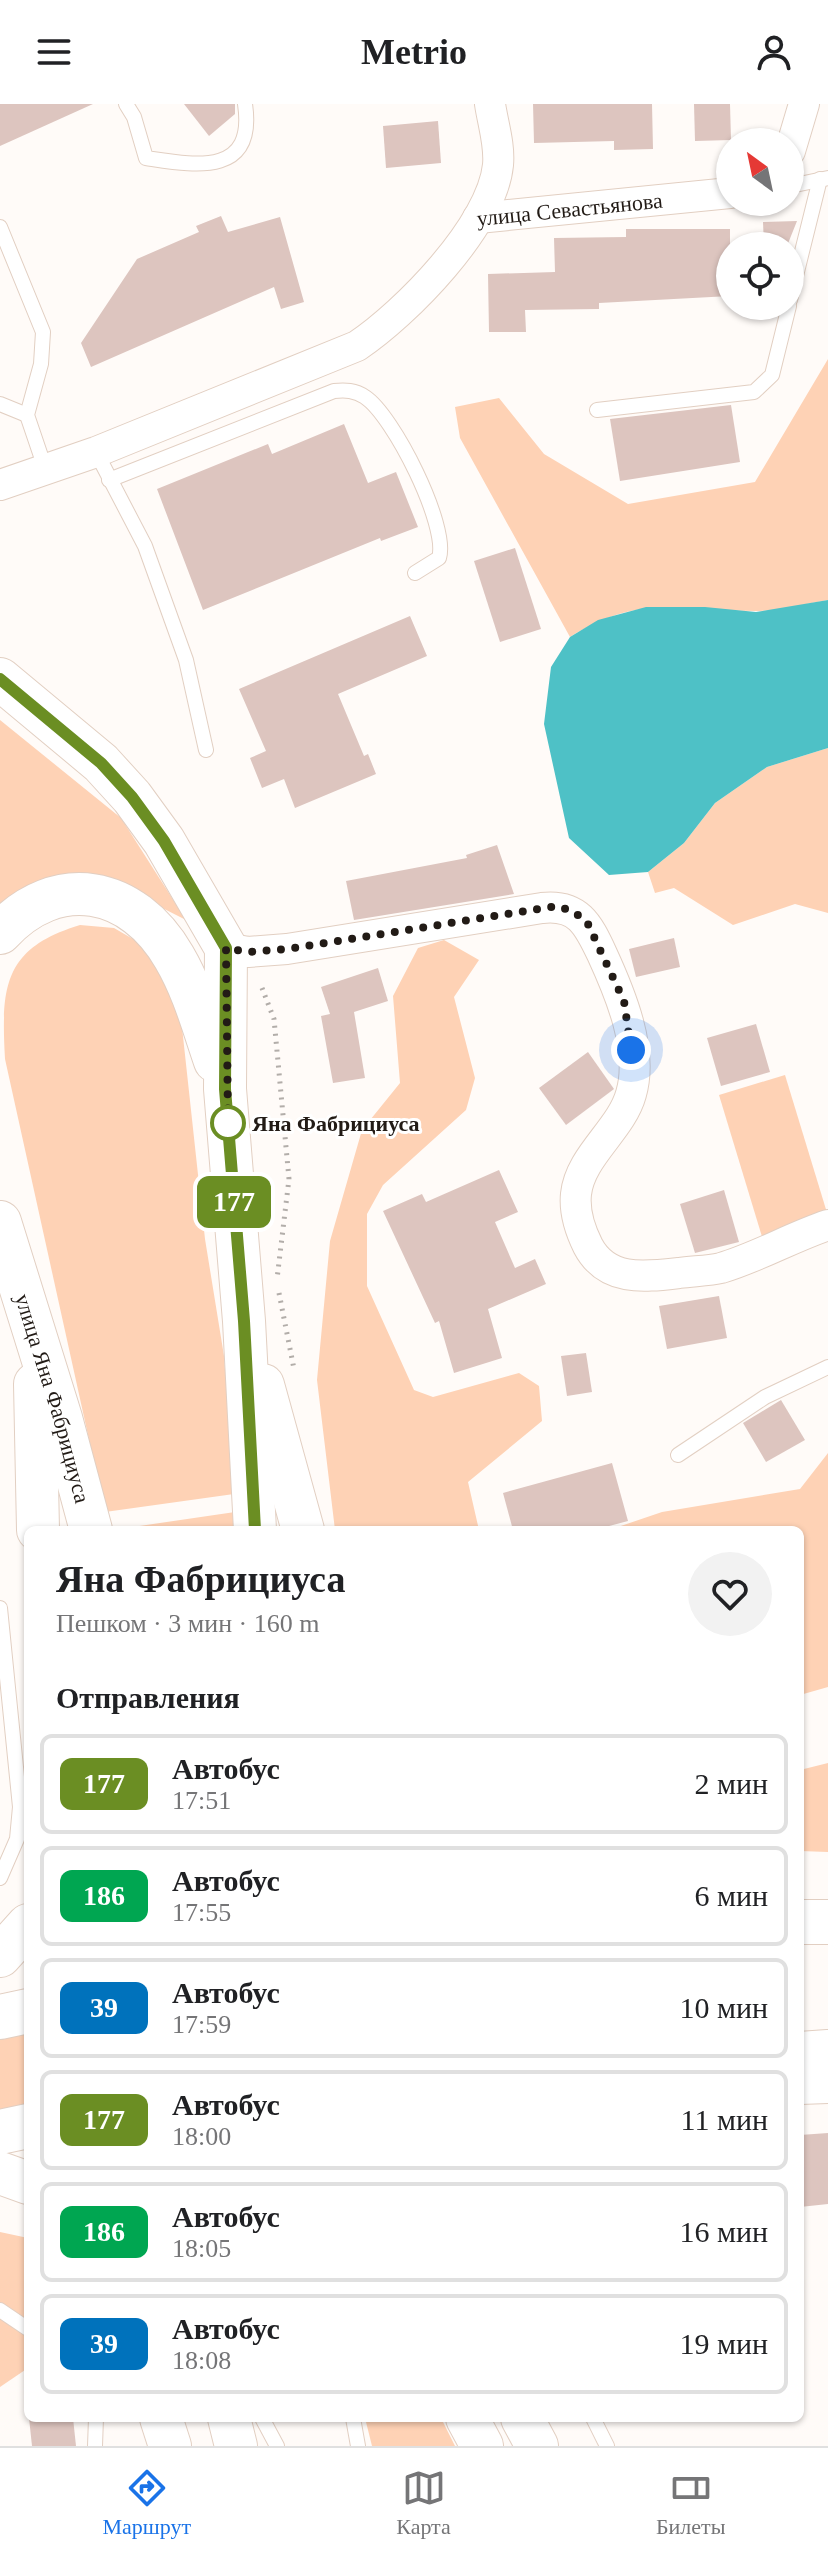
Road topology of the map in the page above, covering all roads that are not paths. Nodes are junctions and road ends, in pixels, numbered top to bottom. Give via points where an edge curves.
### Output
1 (126, 104) edge
2 (245, 104) edge
3 (490, 104) edge
4 (804, 104) edge
5 (797, 128) edge
6 (824, 179) edge
7 (804, 183) edge
8 (716, 194) edge
9 (478, 218) junction
10 (0, 227) edge
11 (804, 250) edge
12 (786, 320) edge
13 (0, 404) edge
14 (597, 410) dead end
15 (27, 415) junction
16 (96, 452) junction
17 (45, 468) junction
18 (109, 480) junction
19 (0, 485) edge
20 (415, 573) dead end
21 (0, 679) edge
22 (206, 750) dead end
23 (0, 933) edge
24 (226, 948) junction
25 (225, 1089) junction
26 (0, 1222) edge
27 (828, 1225) edge
28 (244, 1321) junction
29 (34, 1331) junction
30 (828, 1367) edge
31 (678, 1455) dead end
32 (38, 1526) edge
33 (90, 1526) edge
34 (255, 1526) edge
35 (302, 1526) edge
36 (0, 1608) edge
37 (0, 1878) edge
38 (804, 1904) edge
39 (828, 1907) edge
40 (804, 1922) edge
41 (828, 1922) edge
42 (24, 1929) edge
43 (0, 1956) edge
44 (24, 2012) edge
45 (0, 2017) edge
46 (828, 2052) edge
47 (804, 2054) edge
48 (828, 2082) edge
49 (804, 2083) edge
50 (24, 2127) edge
51 (0, 2132) edge
52 (0, 2173) edge
53 (24, 2182) edge
54 (0, 2310) edge
55 (24, 2326) edge
56 (96, 2422) edge
57 (162, 2422) edge
58 (230, 2422) edge
59 (264, 2422) edge
60 (354, 2422) edge
61 (469, 2422) edge
62 (524, 2422) edge
63 (595, 2422) edge
64 (95, 2446) edge
65 (170, 2446) edge
66 (236, 2446) edge
67 (277, 2446) edge
68 (358, 2446) edge
69 (482, 2446) edge
70 (537, 2446) edge
71 (607, 2446) edge

1 - 2 lane via 146,158 200,166 230,157 245,133
3 - 9 street, улица Севастьянова via 498,167
4 - 5 street
6 - 7 lane
6 - 11 lane
8 - 9 street, улица Севастьянова
9 - 16 street via 417,298 357,346
10 - 15 lane via 43,332 41,364
12 - 14 lane via 772,375 754,392
13 - 15 lane
15 - 17 lane
16 - 17 street
16 - 18 lane
17 - 19 street
18 - 20 lane via 334,391 349,390 378,410 408,454 441,537 439,558
18 - 22 lane via 145,546 172,620
21 - 24 main road via 101,763 132,797
23 - 25 main road via 36,904 66,894 112,899 135,912 174,957
24 - 25 main road
24 - 27 street via 287,949 558,906 574,912 587,922 624,1001 634,1079 631,1095 576,1192 580,1231 594,1257 610,1271 641,1277 720,1268
25 - 28 main road
26 - 29 main road, улица Яна Фабрициуса
28 - 34 main road
28 - 35 main road
29 - 32 main road
29 - 33 main road, улица Яна Фабрициуса
30 - 31 lane via 765,1397
36 - 37 lane via 20,1807 17,1839
38 - 39 main road
40 - 41 main road
42 - 43 main road
44 - 45 main road
46 - 47 main road
48 - 49 main road
50 - 51 main road
52 - 53 main road
54 - 55 lane
56 - 64 lane
57 - 65 main road
58 - 66 main road
59 - 67 lane
60 - 68 lane
61 - 69 main road
62 - 70 main road
63 - 71 lane

